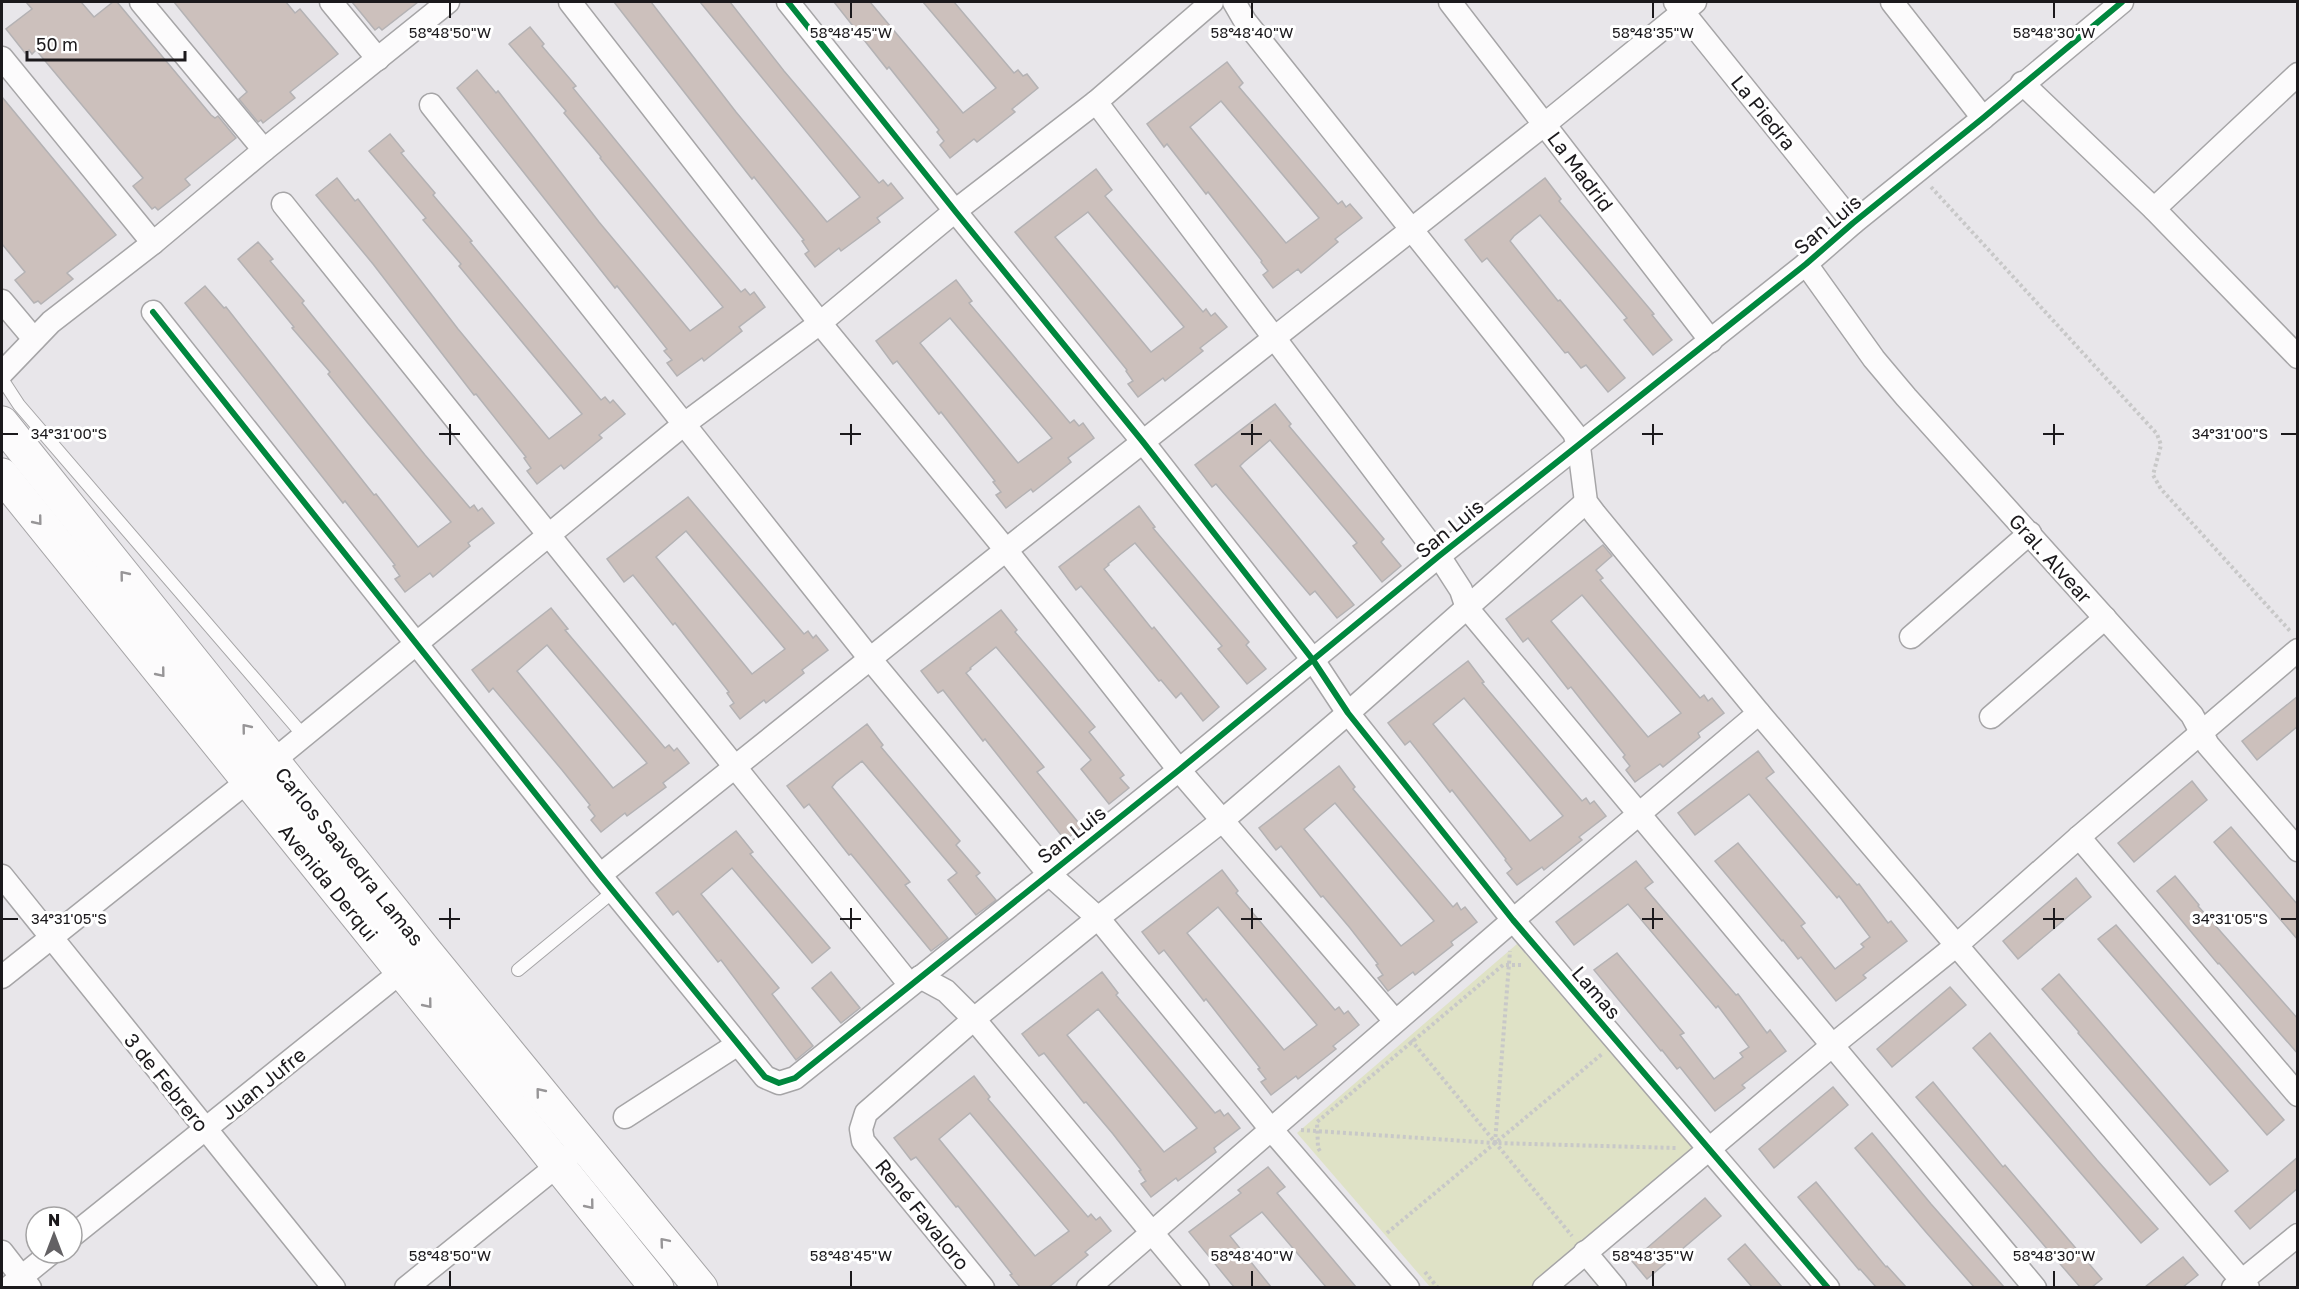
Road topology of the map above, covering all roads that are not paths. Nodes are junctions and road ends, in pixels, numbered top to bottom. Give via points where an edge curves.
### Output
1 (141, 2) edge
2 (331, 2) edge
3 (448, 2) edge
4 (570, 2) edge
5 (788, 2) edge
6 (1212, 2) edge
7 (1233, 2) edge
8 (1450, 2) edge
9 (1892, 2) edge
10 (2116, 3) edge
11 (1685, 5) edge
12 (2, 58) edge
13 (378, 59) junction
14 (2298, 74) edge
15 (2022, 83) junction
16 (1095, 102) junction
17 (431, 105) dead end
18 (1983, 118) junction
19 (1545, 124) junction
20 (264, 150) junction
21 (283, 204) dead end
22 (2154, 209) junction
23 (955, 211) junction
24 (1853, 223) junction
25 (1411, 229) junction
26 (153, 243) junction
27 (1806, 264) junction
28 (2, 301) edge
29 (153, 312) dead end
30 (820, 323) junction
31 (1274, 337) junction
32 (34, 339) junction
33 (1711, 341) junction
34 (2298, 357) edge
35 (2, 373) edge
36 (2, 379) edge
37 (2, 423) edge
38 (683, 425) junction
39 (1143, 442) junction
40 (1579, 447) junction
41 (2, 475) edge
42 (1586, 502) junction
43 (549, 533) junction
44 (2030, 533) junction
45 (1006, 550) junction
46 (1439, 556) junction
47 (1467, 608) junction
48 (2105, 618) junction
49 (1911, 637) dead end
50 (417, 643) junction
51 (2298, 650) edge
52 (871, 660) junction
53 (1313, 660) junction
54 (1348, 713) junction
55 (1759, 713) junction
56 (1991, 717) dead end
57 (2199, 732) junction
58 (303, 735) junction
59 (735, 766) junction
60 (260, 770) junction
61 (1179, 770) junction
62 (1637, 815) junction
63 (1222, 820) junction
64 (2079, 837) junction
65 (2298, 850) edge
66 (1048, 873) junction
67 (2, 876) edge
68 (607, 883) junction
69 (1098, 918) junction
70 (1513, 920) junction
71 (51, 938) junction
72 (1958, 944) junction
73 (414, 962) junction
74 (518, 970) dead end
75 (2, 977) edge
76 (915, 981) junction
77 (974, 1019) junction
78 (1395, 1021) junction
79 (738, 1044) junction
80 (1834, 1044) junction
81 (2298, 1095) edge
82 (625, 1117) dead end
83 (1270, 1128) junction
84 (206, 1129) junction
85 (1710, 1148) junction
86 (570, 1155) junction
87 (84, 1226) edge
88 (1151, 1232) junction
89 (2298, 1235) edge
90 (2, 1252) edge
91 (1585, 1252) junction
92 (39, 1265) edge
93 (20, 1284) edge
94 (2241, 1285) edge
95 (334, 1287) edge
96 (406, 1287) edge
97 (657, 1287) edge
98 (701, 1287) edge
99 (983, 1287) edge
100 (1088, 1287) edge
101 (1198, 1287) edge
102 (1408, 1287) edge
103 (1544, 1287) edge
104 (1615, 1287) edge
105 (1828, 1287) edge
106 (2036, 1287) edge

1 - 20 street
2 - 13 street
3 - 13 street
4 - 30 street
5 - 23 street, Lamas
6 - 16 street
7 - 25 street
8 - 19 street, La Madrid
9 - 18 street
10 - 15 street, San Luis
11 - 19 street
11 - 24 street, La Piedra
12 - 26 street
13 - 20 street
14 - 22 street
15 - 18 street, San Luis
15 - 22 street
16 - 23 street
16 - 31 street
17 - 38 street
18 - 24 street, San Luis
19 - 25 street
19 - 33 street, La Madrid
20 - 26 street
21 - 43 street
22 - 34 street
23 - 30 street
23 - 39 street, Lamas
24 - 27 street, San Luis
25 - 31 street
25 - 40 street via 1574,433
26 - 32 street
27 - 33 street, San Luis
27 - 44 street, Gral. Alvear via 1874,359
28 - 32 street
29 - 50 street
30 - 38 street
30 - 45 street
31 - 39 street
31 - 46 street
32 - 35 street
33 - 40 street, San Luis
36 - 58 lane via 19,405
60 -> 37 main road, Carlos Saavedra Lamas
38 - 43 street
38 - 52 street
39 - 45 street
39 - 53 street, Lamas
40 - 42 street
40 - 46 street, San Luis
41 -> 60 main road, Avenida Derqui
42 - 47 street
42 - 55 street
43 - 50 street
43 - 59 street
44 - 48 street, Gral. Alvear
44 - 49 street
45 - 52 street
45 - 61 street
46 - 47 street via 1461,590
46 - 53 street, San Luis
47 - 54 street
47 - 62 street
48 - 56 street
48 - 57 street, Gral. Alvear via 2192,715
50 - 58 street
50 - 68 street
51 - 57 street
52 - 59 street
52 - 66 street
53 - 54 street, Lamas
53 - 61 street, San Luis
54 - 63 street
54 - 70 street, Lamas
55 - 62 street
55 - 72 street
57 - 64 street
57 - 65 street, Gral. Alvear
58 - 60 street
59 - 68 street
59 - 76 street
60 - 71 street
60 - 73 main road, Avenida Derqui
61 - 63 street
61 - 66 street, San Luis
62 - 70 street
62 - 80 street
63 - 69 street
63 - 78 street
64 - 72 street
64 - 81 street
66 - 69 street
66 - 76 street, San Luis
67 - 71 street, 3 de Febrero
68 - 74 lane
68 - 79 street
69 - 77 street
69 - 83 street
70 - 78 street
70 - 85 street, Lamas via 1609,1048
71 - 75 street
71 - 84 street, 3 de Febrero
72 - 80 street
72 - 94 street
73 - 84 street, Juan Jufre
73 - 86 main road, Avenida Derqui
76 - 77 street via 946,991
76 - 79 street, San Luis via 795,1078 779,1083 765,1077
77 - 88 street
77 - 99 street, René Favaloro via 866,1113 861,1129 863,1141
78 - 83 street
79 - 82 street
80 - 85 street
80 - 106 street
83 - 88 street
83 - 102 street
84 - 87 street, Juan Jufre
84 - 95 street, 3 de Febrero
85 - 91 street
85 - 105 street, Lamas
86 - 96 street
86 -> 97 main road, Avenida Derqui
98 -> 86 main road
88 - 100 street
88 - 101 street
89 - 94 street
90 - 93 street
91 - 103 street
91 - 104 street
92 - 93 street

